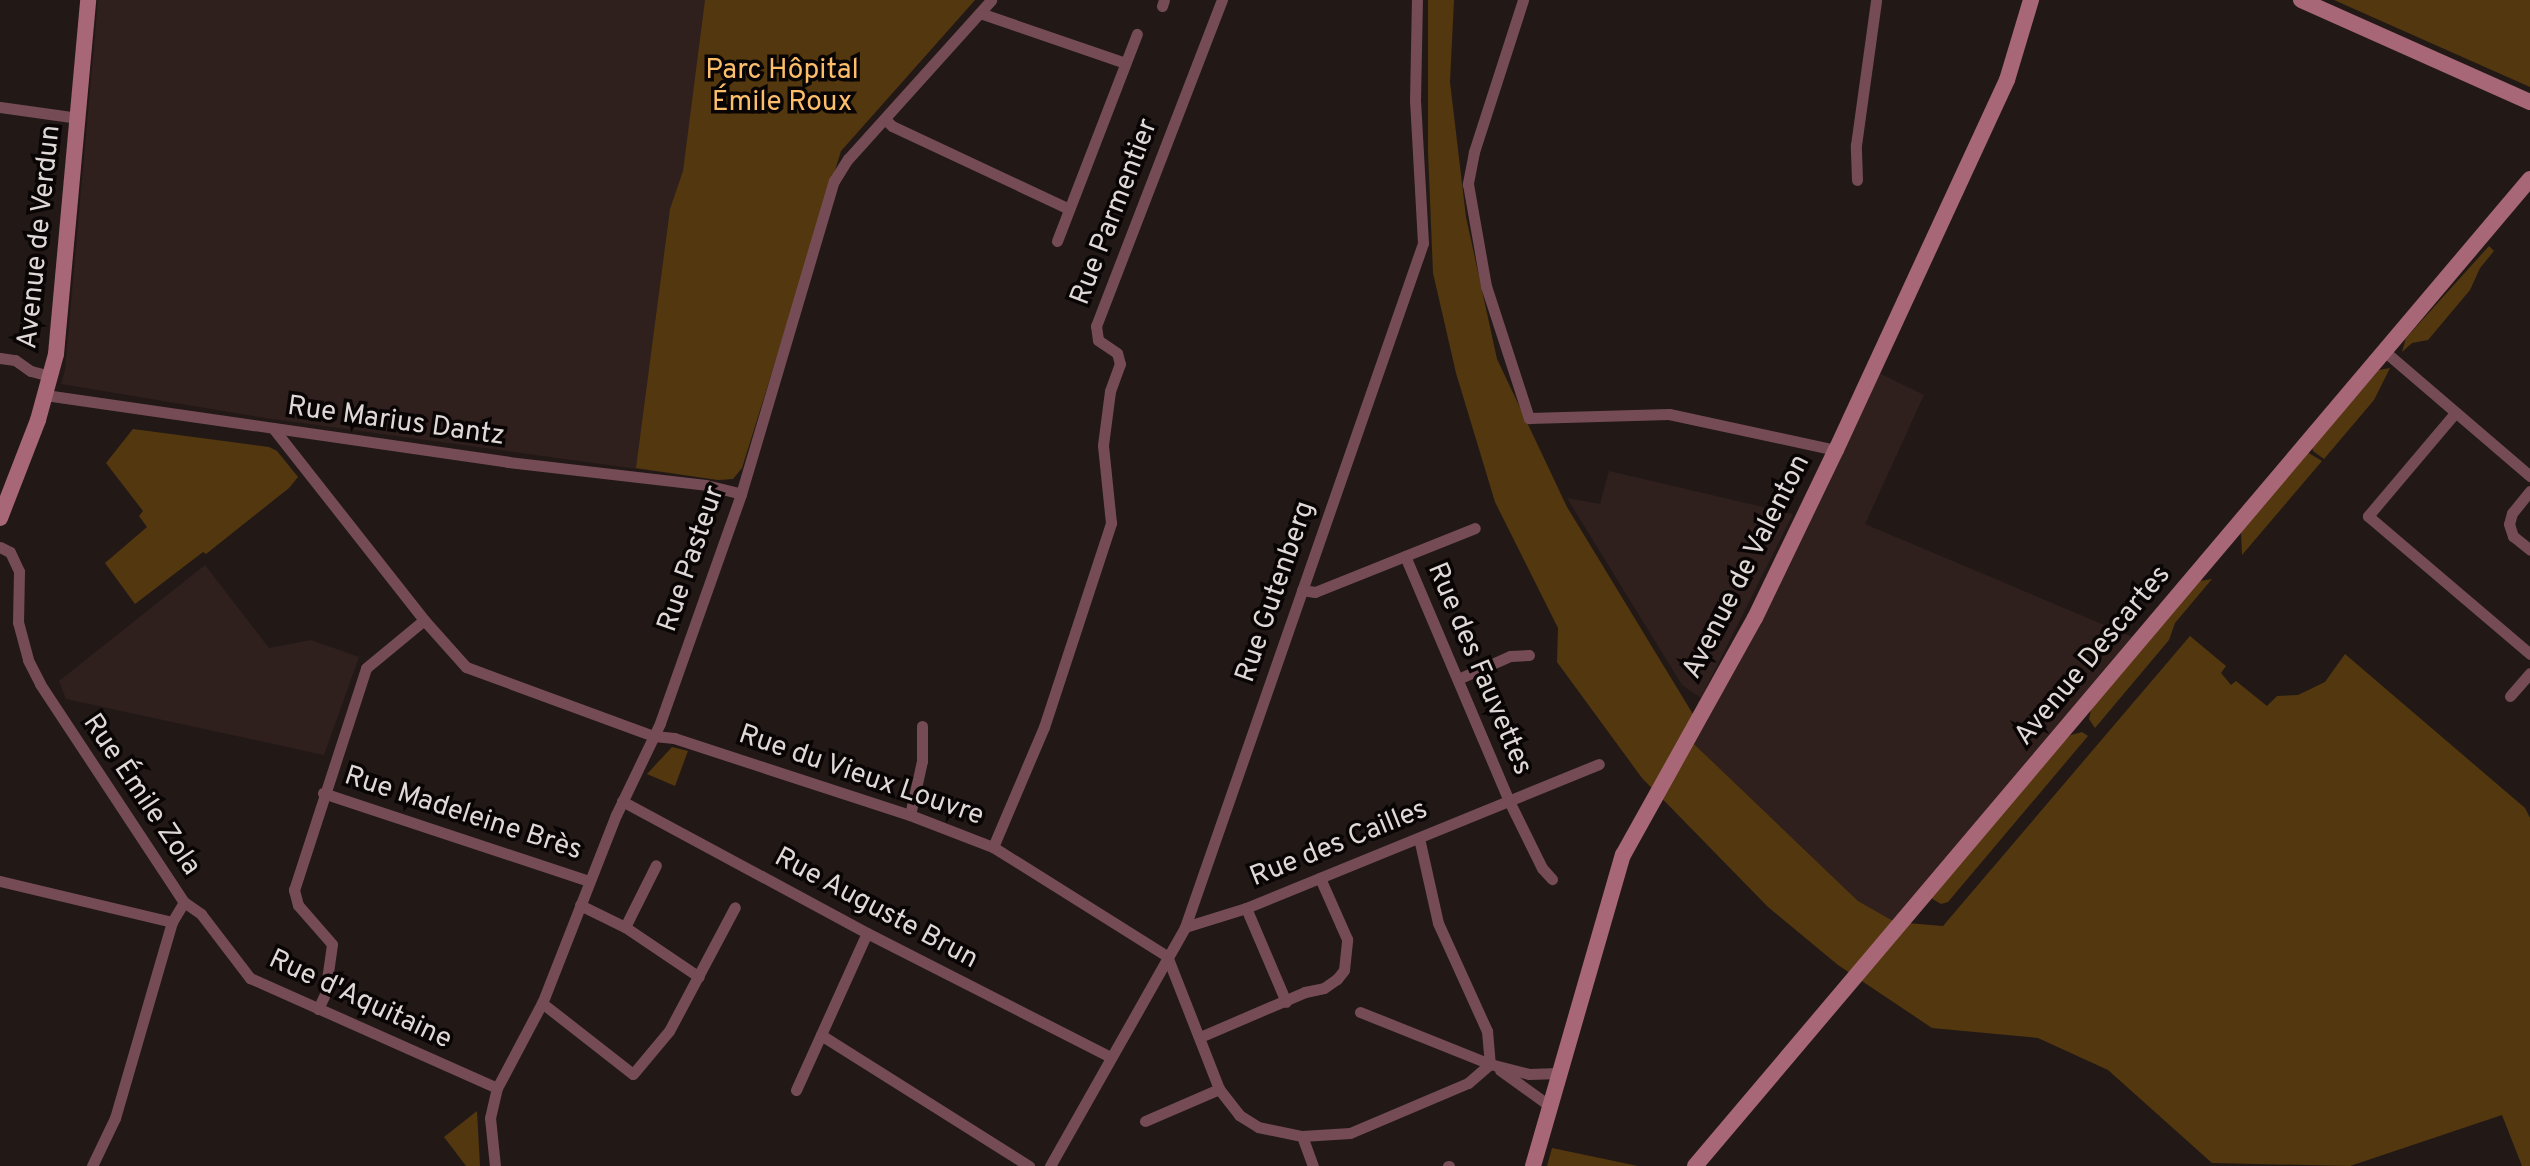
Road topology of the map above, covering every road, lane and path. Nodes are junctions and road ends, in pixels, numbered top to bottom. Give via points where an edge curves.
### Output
1 (88, 0) edge
2 (991, 0) edge
3 (1222, 0) edge
4 (1417, 0) edge
5 (1523, 0) edge
6 (1876, 0) edge
7 (2031, 0) edge
8 (2301, 0) edge
9 (980, 13) junction
10 (1137, 34) dead end
11 (1125, 63) junction
12 (2530, 102) edge
13 (0, 107) edge
14 (78, 118) junction
15 (885, 119) junction
16 (2530, 179) edge
17 (1857, 180) dead end
18 (1069, 209) junction
19 (1057, 241) dead end
20 (2383, 350) junction
21 (0, 358) edge
22 (50, 376) junction
23 (45, 395) junction
24 (2455, 413) junction
25 (273, 428) junction
26 (1836, 450) junction
27 (2530, 476) edge
28 (2530, 491) edge
29 (741, 494) junction
30 (0, 518) edge
31 (1475, 528) dead end
32 (0, 547) edge
33 (2530, 550) edge
34 (1405, 556) junction
35 (1302, 590) junction
36 (424, 620) junction
37 (2530, 654) edge
38 (1529, 655) dead end
39 (2530, 673) edge
40 (1458, 679) junction
41 (2510, 696) dead end
42 (922, 726) dead end
43 (654, 736) junction
44 (1599, 764) dead end
45 (323, 793) junction
46 (622, 801) junction
47 (1509, 801) junction
48 (910, 815) junction
49 (1419, 838) junction
50 (993, 847) junction
51 (656, 865) dead end
52 (1320, 878) junction
53 (1552, 879) dead end
54 (0, 881) edge
55 (589, 881) junction
56 (184, 902) junction
57 (580, 905) junction
58 (735, 907) dead end
59 (1246, 908) junction
60 (172, 922) junction
61 (625, 927) junction
62 (1185, 927) junction
63 (867, 933) junction
64 (1167, 956) junction
65 (699, 977) junction
66 (1286, 1002) junction
67 (542, 1003) junction
68 (318, 1009) junction
69 (1360, 1012) dead end
70 (821, 1035) junction
71 (1200, 1037) junction
72 (1110, 1057) junction
73 (1490, 1064) junction
74 (1559, 1073) junction
75 (497, 1088) junction
76 (1219, 1089) junction
77 (796, 1090) dead end
78 (1550, 1106) junction
79 (1145, 1121) dead end
80 (1302, 1136) junction
81 (92, 1166) edge
82 (495, 1166) edge
83 (1029, 1166) edge
84 (1050, 1166) edge
85 (1313, 1166) edge
86 (1533, 1166) edge
87 (1695, 1166) edge

1 - 14 main road, Avenue de Verdun
2 - 9 street, Rue Pasteur
3 - 50 street, Rue Parmentier via 1096,326 1098,340 1117,353 1120,364 1110,391 1103,445 1111,523 1044,727
4 - 35 street, Rue Gutenberg via 1415,101 1423,243
5 - 26 street via 1468,184 1486,286 1529,418 1669,414
6 - 17 street via 1856,145
7 - 26 main road, Avenue de Valenton via 2007,80
8 - 12 main road
9 - 11 street
9 - 15 street, Rue Pasteur
10 - 11 street
11 - 18 street
13 - 14 street
14 - 22 main road, Avenue de Verdun
15 - 18 street
15 - 29 street, Rue Pasteur via 834,181
16 - 20 main road, Avenue Descartes
18 - 19 street
20 - 24 street
20 - 87 main road, Avenue Descartes
21 - 22 street
22 - 23 main road, Avenue de Verdun
23 - 25 street, Rue Marius Dantz
23 - 30 main road, Avenue de Verdun
24 - 27 street
24 - 37 street via 2368,516
25 - 29 street, Rue Marius Dantz via 706,485
25 - 36 street, Rue du Vieux Louvre
26 - 74 main road, Avenue de Valenton via 1755,618 1623,855
28 - 33 street via 2509,524 2513,536
29 - 43 street, Rue Pasteur
31 - 34 street
32 - 56 street, Rue Émile Zola via 10,552 19,571 18,622 40,684
34 - 35 street via 1315,592
34 - 40 street, Rue des Fauvettes
35 - 62 street, Rue Gutenberg
36 - 43 street, Rue du Vieux Louvre via 453,655 484,676
36 - 45 street via 366,668
38 - 40 street via 1510,656
39 - 41 street
40 - 47 street, Rue des Fauvettes
42 - 48 street via 922,761
43 - 46 street, Rue Pasteur
43 - 48 street, Rue du Vieux Louvre
44 - 47 street, Rue des Cailles
45 - 55 street, Rue Madeleine Brès
45 - 68 street via 294,890 298,905 332,944
46 - 55 street, Rue Pasteur
46 - 63 street, Rue Auguste Brun
47 - 49 street, Rue des Cailles
47 - 53 street, Rue des Fauvettes
48 - 50 street, Rue du Vieux Louvre
49 - 52 street, Rue des Cailles
49 - 73 street via 1438,923 1487,1031
50 - 64 street, Rue du Vieux Louvre
51 - 61 street
52 - 59 street, Rue des Cailles
52 - 66 street via 1347,939 1344,970 1324,988
54 - 60 street
55 - 57 street, Rue Pasteur
56 - 60 street, Rue Émile Zola
56 - 68 street, Rue d'Aquitaine via 201,914 250,978
57 - 61 street
57 - 67 street, Rue Pasteur
58 - 65 street
59 - 62 street, Rue des Cailles
59 - 66 street
60 - 81 street, Rue Émile Zola via 115,1118
61 - 65 street
62 - 64 street, Rue Gutenberg
63 - 70 street
63 - 72 street, Rue Auguste Brun
64 - 71 street
64 - 72 street, Rue Gutenberg
65 - 67 street via 669,1031 633,1074
66 - 71 street
67 - 75 street, Rue Pasteur
68 - 75 street, Rue d'Aquitaine
69 - 73 street
70 - 77 street
70 - 83 street
71 - 76 street
72 - 84 street, Rue Gutenberg
73 - 74 street via 1529,1074
73 - 78 street
73 - 80 street via 1468,1083 1350,1133
74 - 78 main road, Avenue de Valenton
75 - 82 street, Rue Pasteur via 490,1118
76 - 79 street
76 - 80 street via 1248,1122 1280,1135
78 - 86 main road, Avenue de Valenton
80 - 85 street

